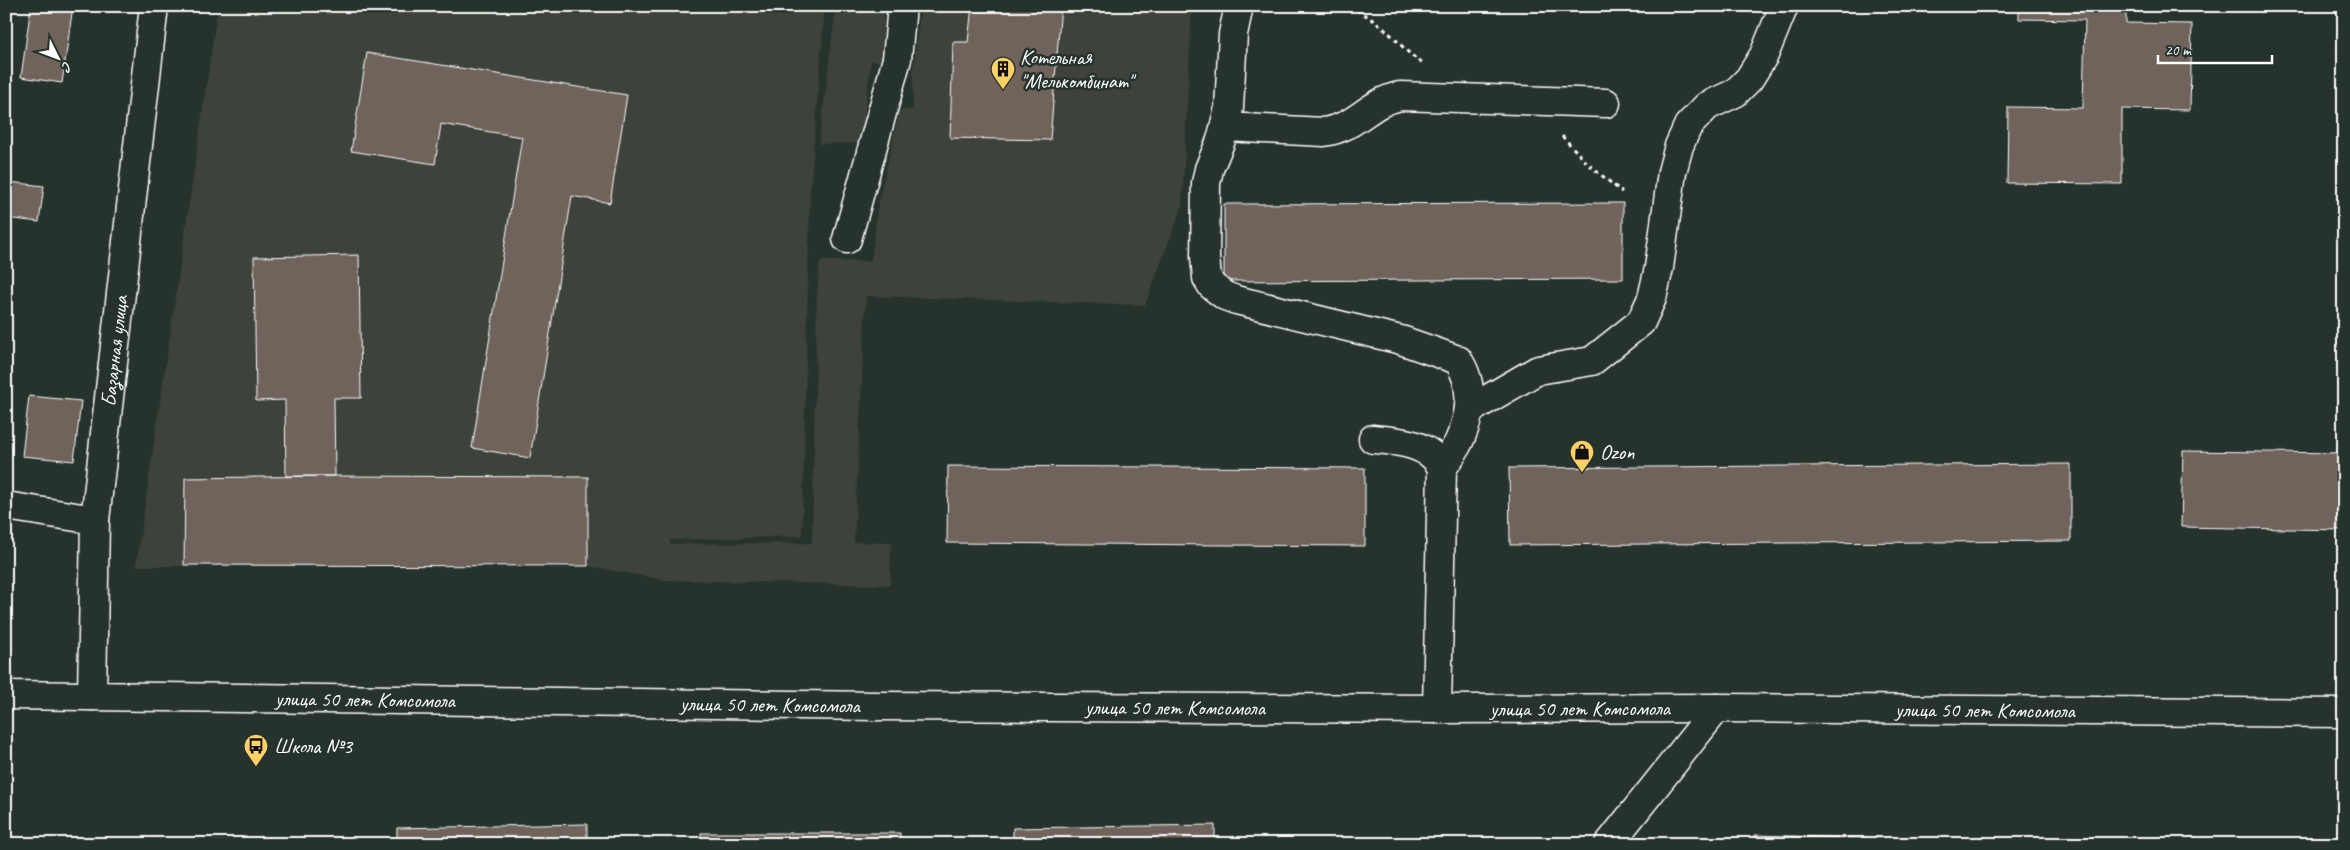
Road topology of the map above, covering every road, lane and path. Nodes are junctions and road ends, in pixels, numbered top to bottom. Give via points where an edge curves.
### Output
1 (154, 6) edge
2 (902, 6) edge
3 (1239, 6) edge
4 (1784, 6) edge
5 (1606, 104) dead end
6 (1225, 127) junction
7 (848, 239) dead end
8 (1470, 410) junction
9 (1373, 439) dead end
10 (1442, 468) junction
11 (6, 506) edge
12 (95, 520) junction
13 (6, 695) edge
14 (92, 696) junction
15 (1717, 708) junction
16 (1437, 709) junction
17 (2344, 713) edge
18 (1609, 844) edge

1 - 12 street, Базарная улица
2 - 7 street via 897,58
3 - 6 street via 1233,34
4 - 8 street via 1764,55 1749,79 1734,93 1707,106 1688,126 1672,172 1652,298 1641,322 1592,361 1538,370
5 - 6 street via 1400,96 1380,102 1339,130
6 - 8 street via 1208,169 1206,183 1205,269 1212,286 1236,300 1401,340 1449,355 1458,360 1469,378
8 - 10 street via 1454,451
9 - 10 street via 1417,446 1434,456
10 - 16 street
11 - 12 street
12 - 14 street, Базарная улица
13 - 14 street, улица 50 лет Комсомола
14 - 16 street, улица 50 лет Комсомола
15 - 16 street, улица 50 лет Комсомола
15 - 17 street, улица 50 лет Комсомола
15 - 18 street

